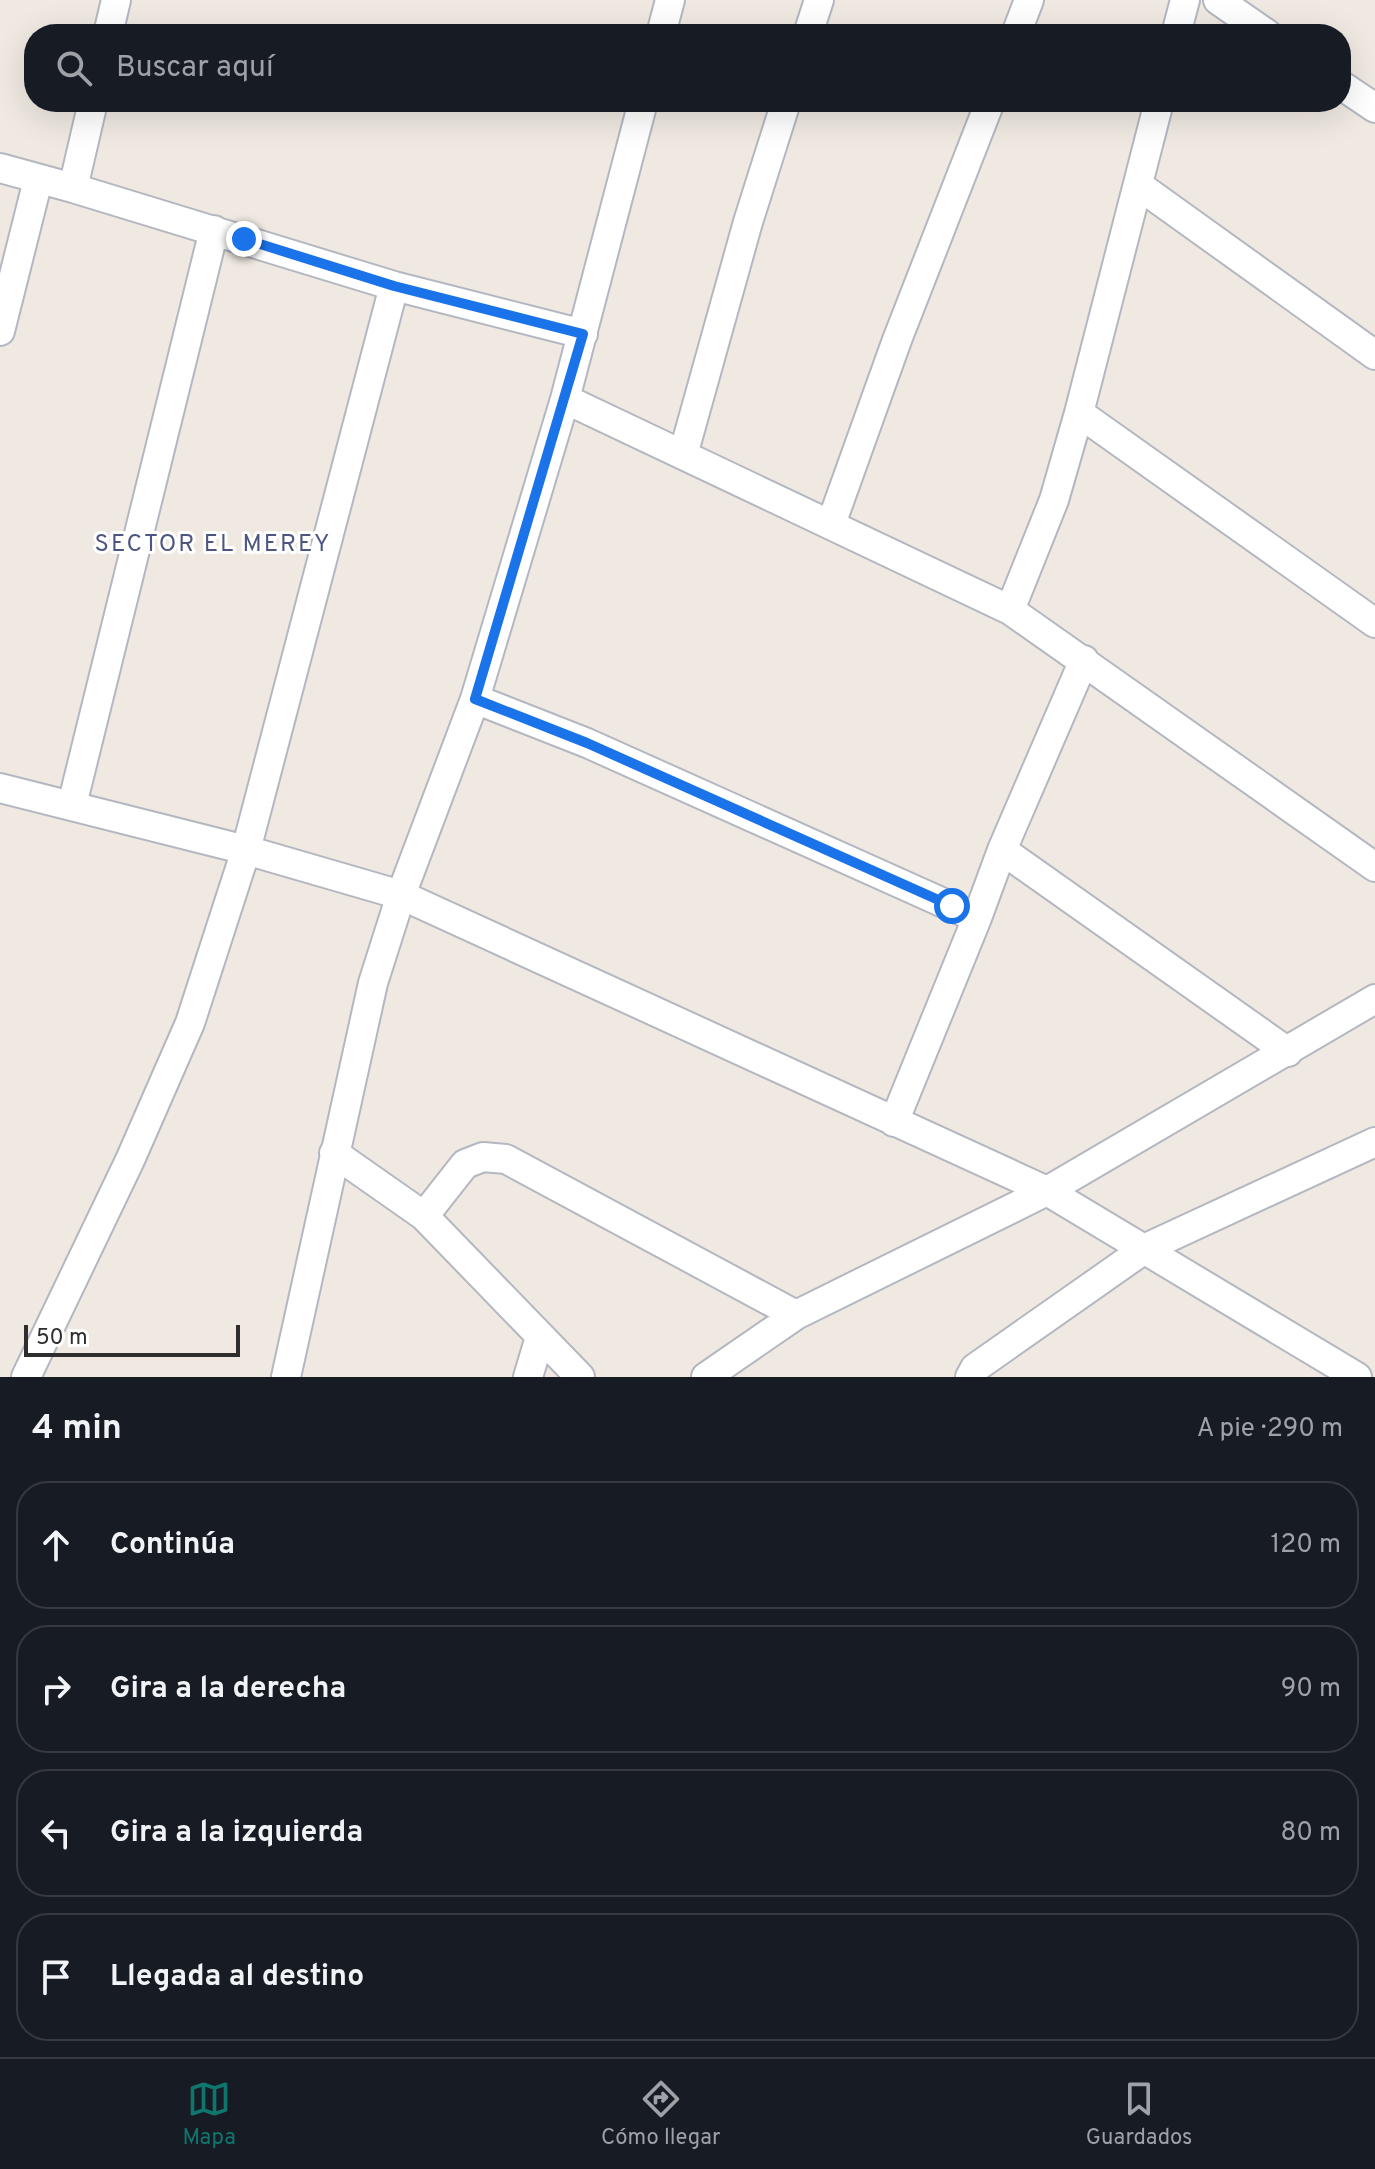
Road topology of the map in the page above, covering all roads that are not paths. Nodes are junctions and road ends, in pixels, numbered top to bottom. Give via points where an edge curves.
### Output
1 (116, 0) edge
2 (670, 0) edge
3 (819, 0) edge
4 (1029, 0) edge
5 (1185, 0) edge
6 (1218, 0) edge
7 (110, 24) edge
8 (664, 24) edge
9 (811, 24) edge
10 (1020, 24) edge
11 (1179, 24) edge
12 (1253, 24) edge
13 (1351, 92) edge
14 (1375, 108) edge
15 (91, 112) edge
16 (640, 112) edge
17 (783, 112) edge
18 (986, 112) edge
19 (1156, 112) edge
20 (0, 168) edge
21 (38, 180) junction
22 (1138, 185) junction
23 (73, 188) junction
24 (214, 230) junction
25 (394, 286) junction
26 (0, 331) edge
27 (583, 334) junction
28 (1375, 355) edge
29 (565, 399) junction
30 (1079, 413) junction
31 (683, 455) junction
32 (831, 524) junction
33 (1010, 610) junction
34 (1375, 623) edge
35 (1084, 660) junction
36 (475, 699) junction
37 (1, 790) edge
38 (72, 805) junction
39 (246, 850) junction
40 (1002, 850) junction
41 (1375, 867) edge
42 (401, 895) junction
43 (977, 918) junction
44 (1375, 999) edge
45 (1288, 1052) junction
46 (894, 1122) junction
47 (1375, 1142) edge
48 (334, 1153) junction
49 (1047, 1191) junction
50 (424, 1216) junction
51 (1146, 1248) junction
52 (796, 1315) junction
53 (540, 1337) junction
54 (26, 1377) edge
55 (286, 1377) edge
56 (528, 1377) edge
57 (580, 1377) edge
58 (706, 1377) edge
59 (970, 1377) edge
60 (1357, 1377) edge

1 - 7 street
2 - 8 street
3 - 9 street
4 - 10 street
5 - 11 street
6 - 12 street
13 - 14 street
15 - 23 street
16 - 27 street
17 - 31 street
18 - 32 street
19 - 22 street
20 - 21 street
21 - 23 street
21 - 26 street
22 - 28 street
22 - 30 street
23 - 24 street
24 - 25 street
24 - 38 street
25 - 27 street
25 - 39 street
27 - 29 street
29 - 31 street
29 - 36 street
30 - 33 street via 1054,500
30 - 34 street
31 - 32 street
32 - 33 street
33 - 35 street
35 - 40 street
35 - 41 street
36 - 42 street
36 - 43 street via 587,743
37 - 38 street
38 - 39 street
39 - 42 street
39 - 54 street via 190,1023
40 - 43 street
40 - 45 street
42 - 46 street
42 - 48 street via 373,983
43 - 46 street
44 - 45 street
45 - 49 street
46 - 49 street
47 - 51 street
48 - 50 street
48 - 55 street
49 - 51 street
49 - 52 street
50 - 52 street via 465,1164 483,1157 506,1159
50 - 53 street
51 - 59 street via 975,1368
51 - 60 street
52 - 58 street
53 - 56 street
53 - 57 street

